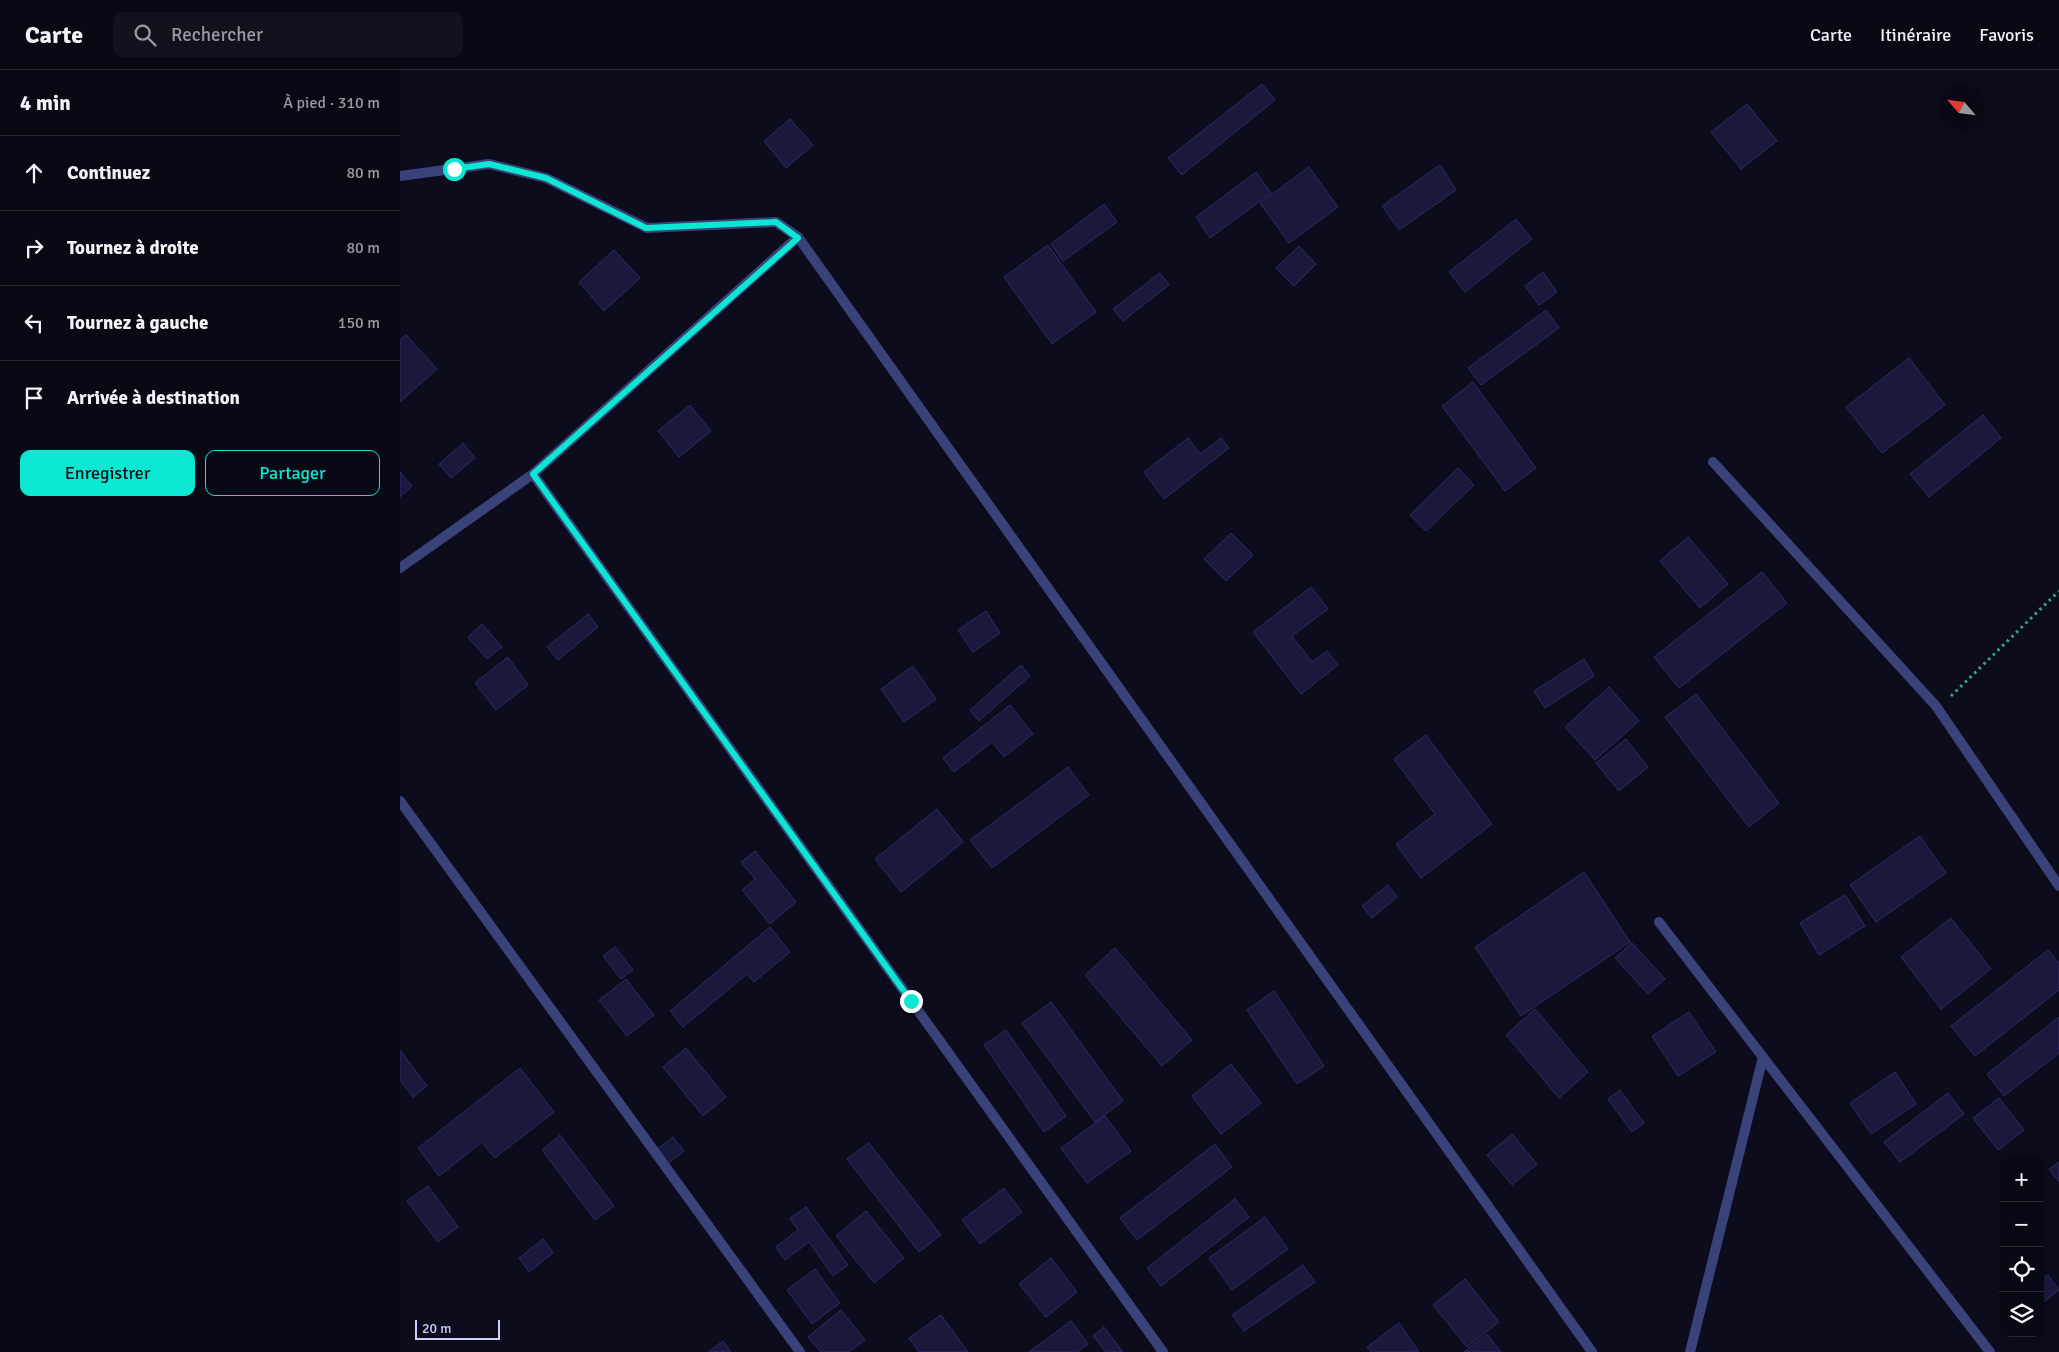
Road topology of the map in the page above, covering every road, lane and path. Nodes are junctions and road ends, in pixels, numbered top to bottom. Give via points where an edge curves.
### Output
1 (400, 176) edge
2 (798, 238) junction
3 (1714, 462) dead end
4 (533, 474) junction
5 (400, 568) edge
6 (2059, 590) edge
7 (1936, 706) junction
8 (400, 801) edge
9 (2059, 886) edge
10 (1659, 922) dead end
11 (1763, 1056) junction
12 (800, 1352) edge
13 (1163, 1352) edge
14 (1592, 1352) edge
15 (1690, 1352) edge
16 (1990, 1352) edge

1 - 2 street via 489,164 546,178 646,228 776,222
2 - 4 street
2 - 14 street
3 - 7 street
4 - 5 street
4 - 13 street
6 - 7 path via 1953,694
7 - 9 street
8 - 12 street
10 - 11 street
11 - 15 street
11 - 16 street

